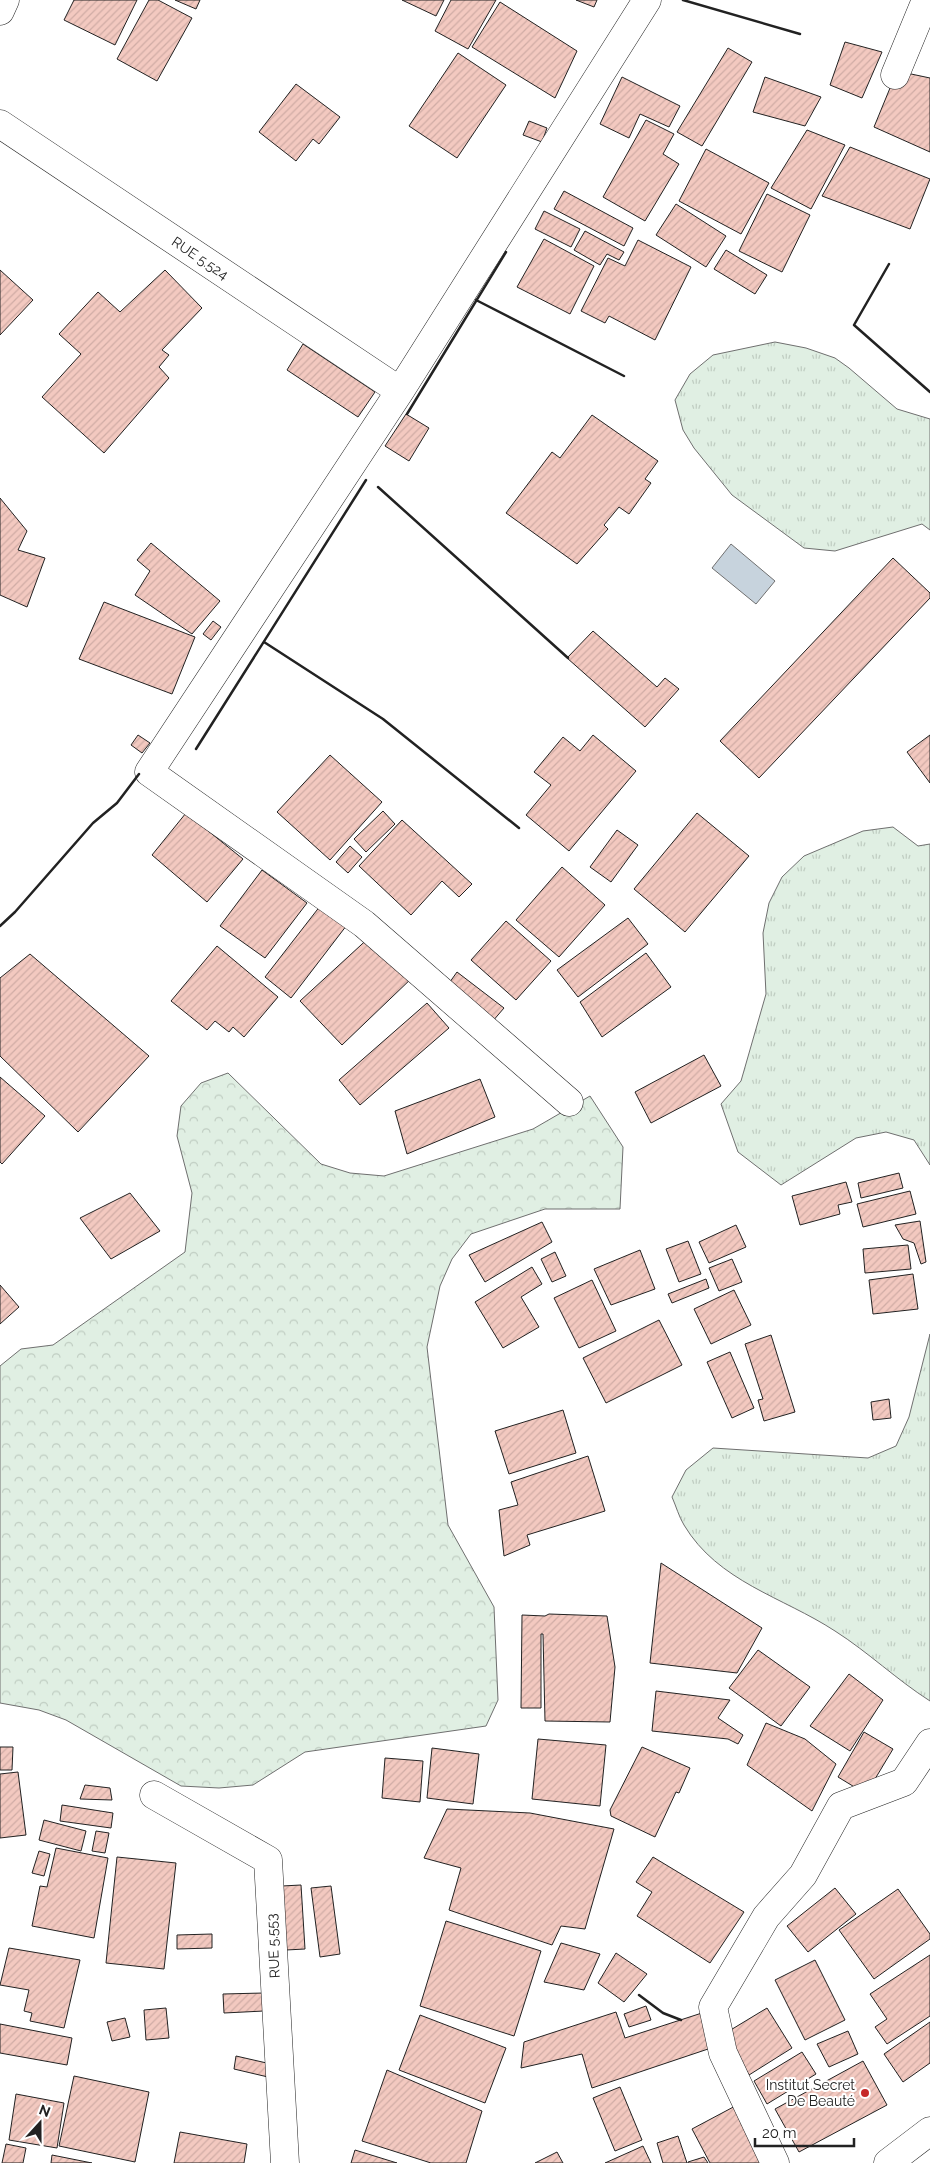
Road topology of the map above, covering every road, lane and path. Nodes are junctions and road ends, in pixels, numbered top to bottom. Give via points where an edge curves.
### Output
1 (5, 0) edge
2 (646, 0) edge
3 (926, 0) edge
4 (0, 12) edge
5 (895, 75) dead end
6 (0, 124) edge
7 (400, 391) junction
8 (569, 1102) dead end
9 (930, 1743) edge
10 (154, 1795) dead end
11 (930, 2131) edge
12 (284, 2163) edge
13 (775, 2163) edge
14 (888, 2163) edge

1 - 4 street
2 - 7 street
3 - 5 street
6 - 7 street, RUE 5.524
7 - 8 street via 149,772 364,924
9 - 13 street via 904,1782 841,1806 803,1875 766,1917 713,2007 722,2052
10 - 12 street, RUE 5.553 via 268,1860
11 - 14 street

